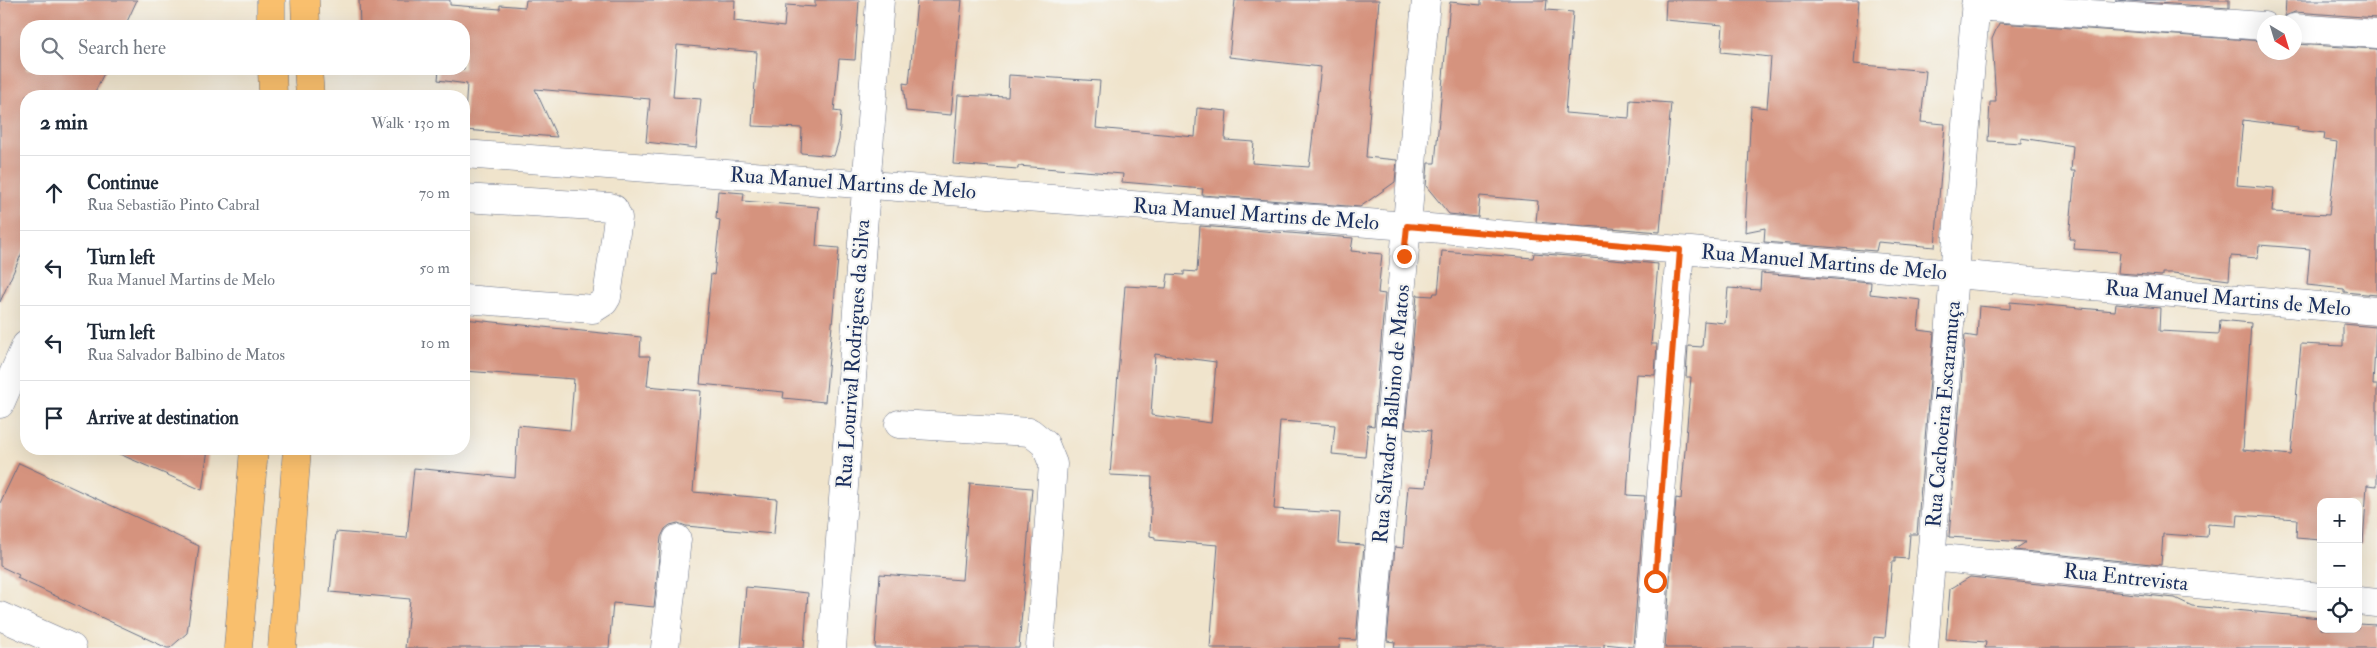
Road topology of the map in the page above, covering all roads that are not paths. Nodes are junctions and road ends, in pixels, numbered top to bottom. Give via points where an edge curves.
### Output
1 (271, 0) edge
2 (305, 0) edge
3 (880, 0) edge
4 (1426, 0) edge
5 (1976, 3) edge
6 (271, 20) edge
7 (306, 20) edge
8 (2257, 25) edge
9 (2302, 29) edge
10 (2377, 34) edge
11 (272, 75) edge
12 (308, 75) edge
13 (273, 90) edge
14 (310, 90) edge
15 (470, 154) edge
16 (865, 184) junction
17 (470, 198) edge
18 (1407, 226) junction
19 (1680, 250) junction
20 (1954, 274) junction
21 (470, 299) edge
22 (2377, 312) edge
23 (20, 359) edge
24 (0, 404) edge
25 (899, 424) dead end
26 (254, 455) edge
27 (297, 455) edge
28 (677, 539) dead end
29 (1931, 557) junction
30 (2317, 597) edge
31 (2362, 601) edge
32 (2377, 603) edge
33 (0, 616) edge
34 (72, 648) edge
35 (238, 648) edge
36 (282, 648) edge
37 (665, 648) edge
38 (832, 648) edge
39 (1040, 648) edge
40 (1371, 648) edge
41 (1649, 648) edge
42 (1924, 648) edge

1 - 6 main road
2 - 7 main road
3 - 16 street, Rua Lourival Rodrigues da Silva
4 - 18 street, Rua Salvador Balbino de Matos
5 - 8 street
5 - 20 street, Rua Cachoeira Escaramuça
9 - 10 street
11 - 13 main road
12 - 14 main road
15 - 16 street, Rua Manuel Martins de Melo
16 - 18 street, Rua Manuel Martins de Melo
16 - 38 street, Rua Lourival Rodrigues da Silva
17 - 21 street via 610,207 618,218 607,297 599,306 593,309
18 - 19 street, Rua Manuel Martins de Melo
18 - 40 street, Rua Salvador Balbino de Matos
19 - 20 street, Rua Manuel Martins de Melo
19 - 41 street
20 - 22 street, Rua Manuel Martins de Melo
20 - 29 street, Rua Cachoeira Escaramuça
23 - 24 street
25 - 39 street via 1030,432 1045,444 1053,464
26 - 35 main road
27 - 36 main road
28 - 37 street
29 - 30 street, Rua Entrevista
29 - 42 street, Rua Cachoeira Escaramuça
31 - 32 street
33 - 34 street

